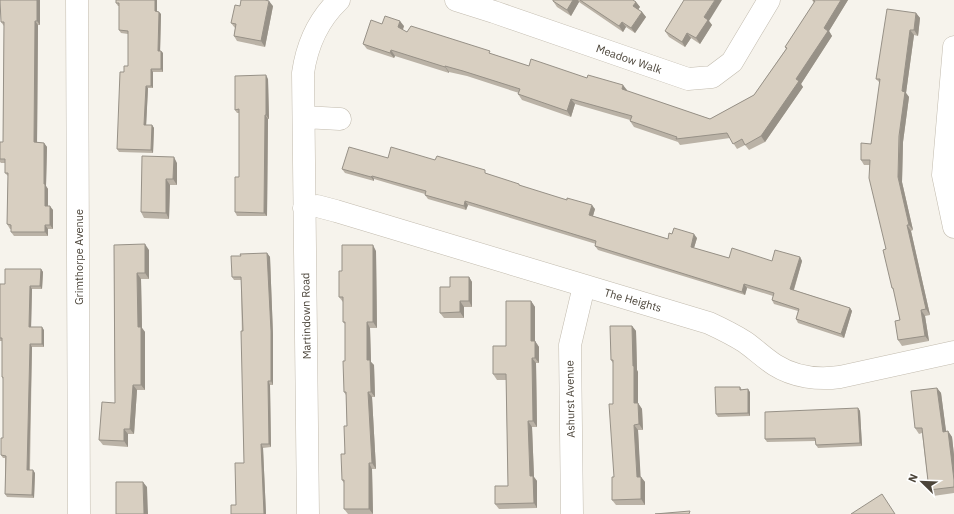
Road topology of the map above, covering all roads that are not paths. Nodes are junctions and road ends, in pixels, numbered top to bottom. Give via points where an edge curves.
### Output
1 (77, 0) edge
2 (338, 0) edge
3 (456, 0) edge
4 (769, 0) edge
5 (498, 6) edge
6 (953, 58) edge
7 (304, 117) junction
8 (340, 119) dead end
9 (304, 208) junction
10 (954, 227) edge
11 (584, 286) junction
12 (954, 352) edge
13 (79, 514) edge
14 (308, 514) edge
15 (572, 514) edge

1 - 13 street, Grimthorpe Avenue
2 - 7 street, Martindown Road via 312,37 306,56 303,73
3 - 5 street, Meadow Walk
4 - 5 street, Meadow Walk via 732,62 712,77 688,79
6 - 10 street via 943,175
7 - 8 street
7 - 9 street, Martindown Road
9 - 11 street, The Heights via 317,206 336,211
9 - 14 street, Martindown Road
11 - 12 street, The Heights via 709,323 732,334 776,366 807,377 840,377
11 - 15 street, Ashurst Avenue via 570,346

